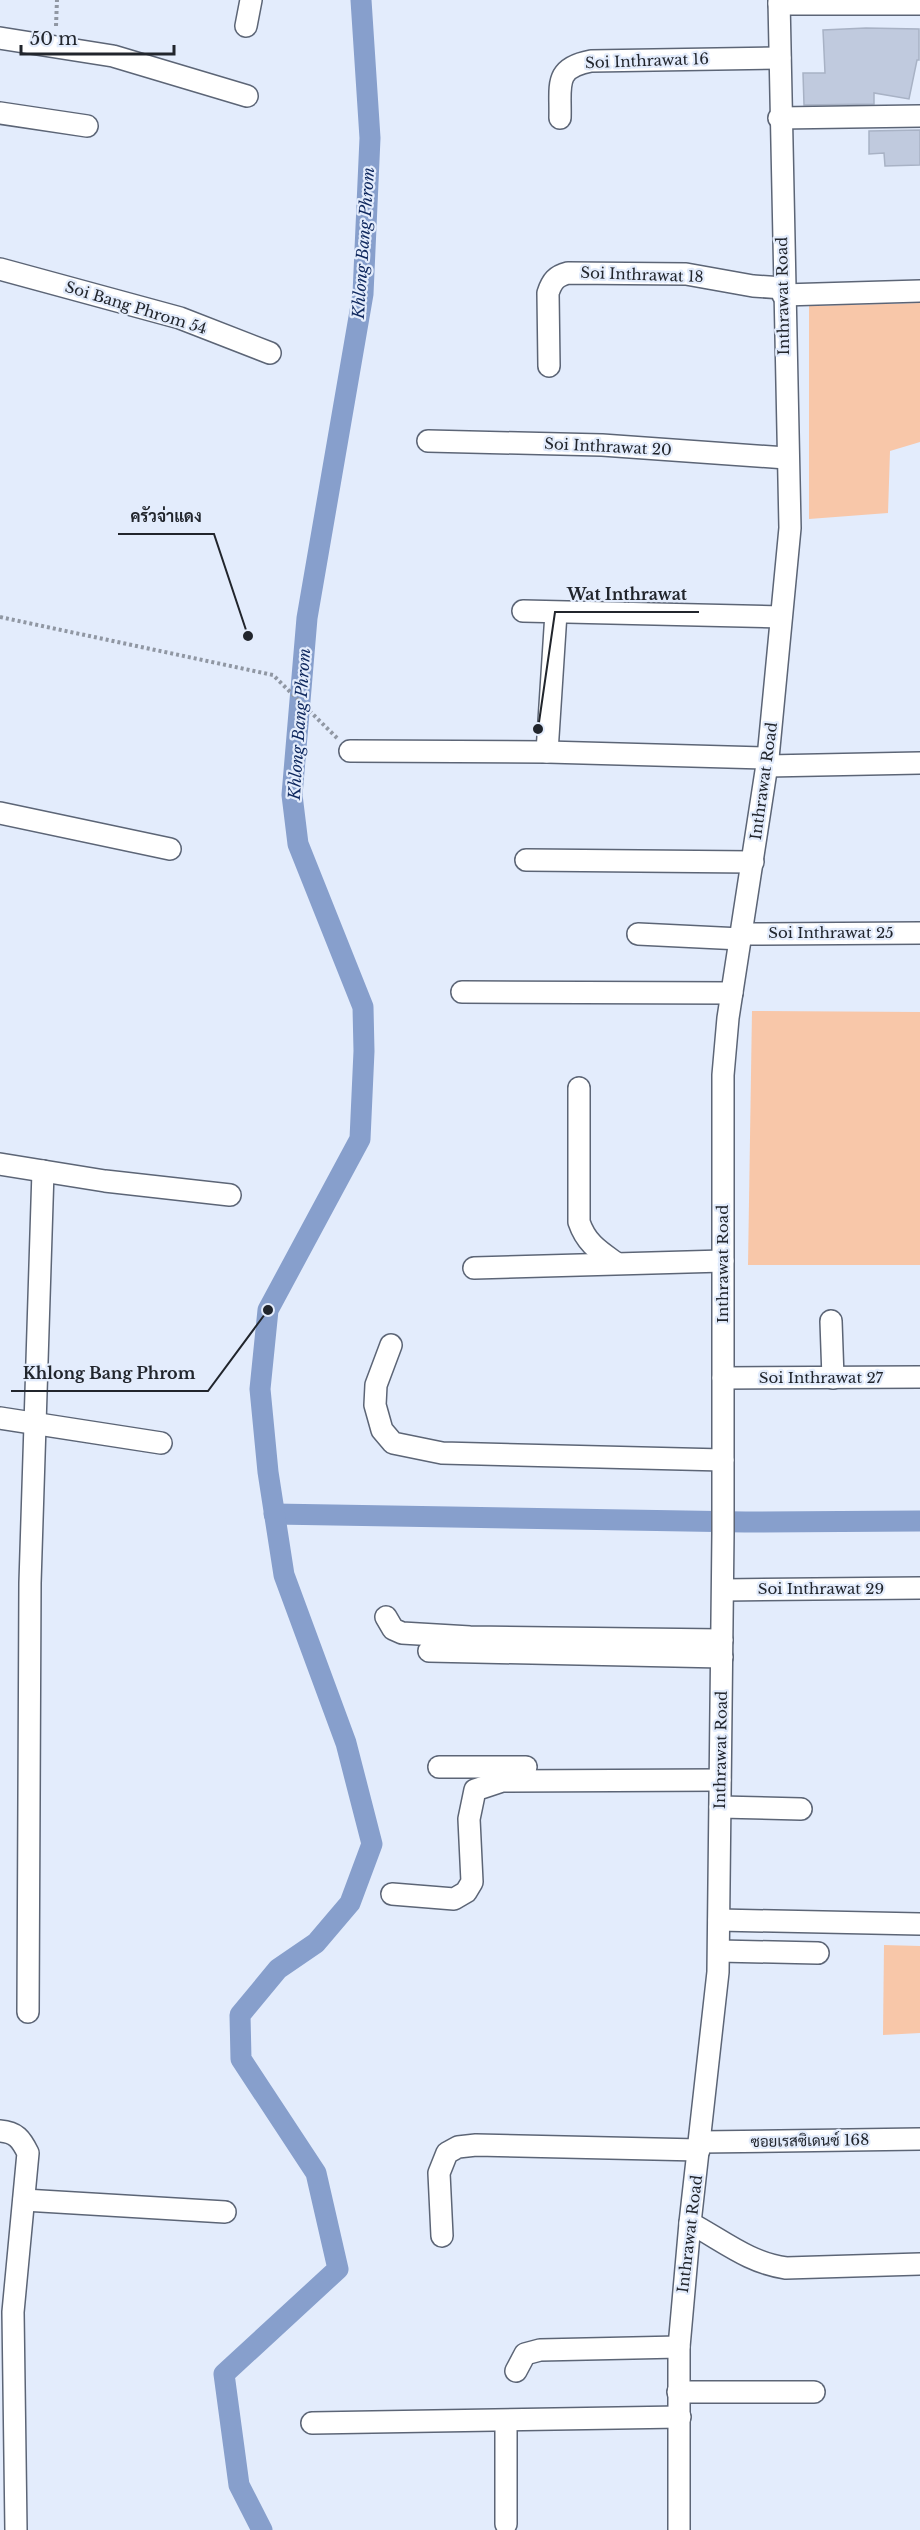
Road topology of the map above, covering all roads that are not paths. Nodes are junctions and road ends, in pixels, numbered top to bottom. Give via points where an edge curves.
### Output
1 (251, 0) edge
2 (779, 2) edge
3 (920, 4) edge
4 (246, 26) dead end
5 (0, 38) edge
6 (780, 58) junction
7 (247, 96) dead end
8 (0, 112) edge
9 (920, 116) edge
10 (560, 118) dead end
11 (779, 118) junction
12 (87, 126) dead end
13 (0, 269) edge
14 (920, 291) edge
15 (783, 292) junction
16 (270, 353) dead end
17 (549, 366) dead end
18 (429, 441) dead end
19 (786, 458) junction
20 (523, 611) dead end
21 (556, 613) junction
22 (782, 617) junction
23 (344, 745) road end
24 (548, 752) junction
25 (768, 762) junction
26 (920, 763) edge
27 (0, 813) edge
28 (171, 849) dead end
29 (526, 860) dead end
30 (753, 862) junction
31 (920, 933) edge
32 (638, 934) dead end
33 (741, 937) junction
34 (462, 992) dead end
35 (732, 993) junction
36 (579, 1088) dead end
37 (0, 1164) edge
38 (43, 1171) junction
39 (230, 1195) dead end
40 (723, 1261) junction
41 (616, 1263) junction
42 (474, 1268) dead end
43 (831, 1321) dead end
44 (391, 1345) dead end
45 (920, 1377) edge
46 (723, 1378) junction
47 (833, 1378) junction
48 (0, 1418) edge
49 (37, 1423) junction
50 (161, 1443) dead end
51 (723, 1460) junction
52 (920, 1588) edge
53 (723, 1590) junction
54 (386, 1617) dead end
55 (722, 1648) junction
56 (429, 1652) dead end
57 (439, 1767) dead end
58 (720, 1774) junction
59 (720, 1807) junction
60 (801, 1809) dead end
61 (392, 1894) dead end
62 (719, 1920) junction
63 (920, 1924) edge
64 (718, 1951) junction
65 (818, 1953) dead end
66 (28, 2012) dead end
67 (0, 2131) edge
68 (920, 2139) edge
69 (700, 2146) junction
70 (24, 2200) junction
71 (225, 2212) dead end
72 (690, 2223) junction
73 (442, 2236) dead end
74 (920, 2264) edge
75 (679, 2347) junction
76 (516, 2371) dead end
77 (678, 2392) junction
78 (814, 2392) dead end
79 (680, 2417) junction
80 (506, 2421) junction
81 (312, 2423) dead end
82 (506, 2524) dead end
83 (16, 2530) edge
84 (679, 2530) edge

1 - 4 street
2 - 3 street
2 - 6 street, Inthrawat Road
5 - 7 street via 113,56
6 - 10 street, Soi Inthrawat 16 via 572,64 561,77
6 - 11 street, Inthrawat Road
8 - 12 street
9 - 11 street
11 - 15 street, Inthrawat Road
13 - 16 street, Soi Bang Phrom 54 via 180,318
14 - 15 street
15 - 17 street, Soi Inthrawat 18 via 686,274 558,275 548,293
15 - 19 street, Inthrawat Road
18 - 19 street, Soi Inthrawat 20 via 602,445
19 - 22 street, Inthrawat Road via 789,528
20 - 21 street
21 - 22 street
21 - 24 street
22 - 25 street, Inthrawat Road
23 - 24 street
24 - 25 street
25 - 26 street
25 - 30 street, Inthrawat Road
27 - 28 street
29 - 30 street
30 - 33 street, Inthrawat Road
31 - 33 street, Soi Inthrawat 25
32 - 33 street, Soi Inthrawat 25
33 - 35 street, Inthrawat Road
34 - 35 street
35 - 40 street, Inthrawat Road via 723,1075
36 - 41 street via 579,1222 593,1247
37 - 38 street
38 - 39 street
38 - 49 street
40 - 41 street
40 - 46 street, Inthrawat Road
41 - 42 street
43 - 47 street
44 - 51 street via 376,1385 375,1405 382,1430 393,1443 442,1454
45 - 47 street, Soi Inthrawat 27
46 - 47 street, Soi Inthrawat 27
46 - 51 street, Inthrawat Road
48 - 49 street
49 - 50 street
49 - 66 street via 30,1582
51 - 53 street, Inthrawat Road
52 - 53 street, Soi Inthrawat 29
53 - 55 street, Inthrawat Road
54 - 55 street via 393,1629 402,1633
55 - 56 street
55 - 58 street, Inthrawat Road
57 - 58 street
58 - 59 street, Inthrawat Road
58 - 61 street via 502,1781 485,1785 475,1790 470,1819 472,1882 466,1892 454,1899
59 - 60 street
59 - 62 street, Inthrawat Road
62 - 63 street
62 - 64 street, Inthrawat Road
64 - 65 street
64 - 69 street, Inthrawat Road
67 - 70 street via 22,2139 28,2153
68 - 69 street, ซอยเรสซิเดนซ์ 168
69 - 72 street, Inthrawat Road
69 - 73 street, ซอยเรสซิเดนซ์ 168 via 458,2147 447,2152 440,2173
70 - 71 street
70 - 83 street via 13,2312
72 - 74 street via 765,2265 786,2268
72 - 75 street, Inthrawat Road
75 - 76 street via 540,2350 525,2354
75 - 77 street, Inthrawat Road
77 - 78 street
77 - 79 street, Inthrawat Road
79 - 80 street
79 - 84 street, Inthrawat Road
80 - 81 street
80 - 82 street

